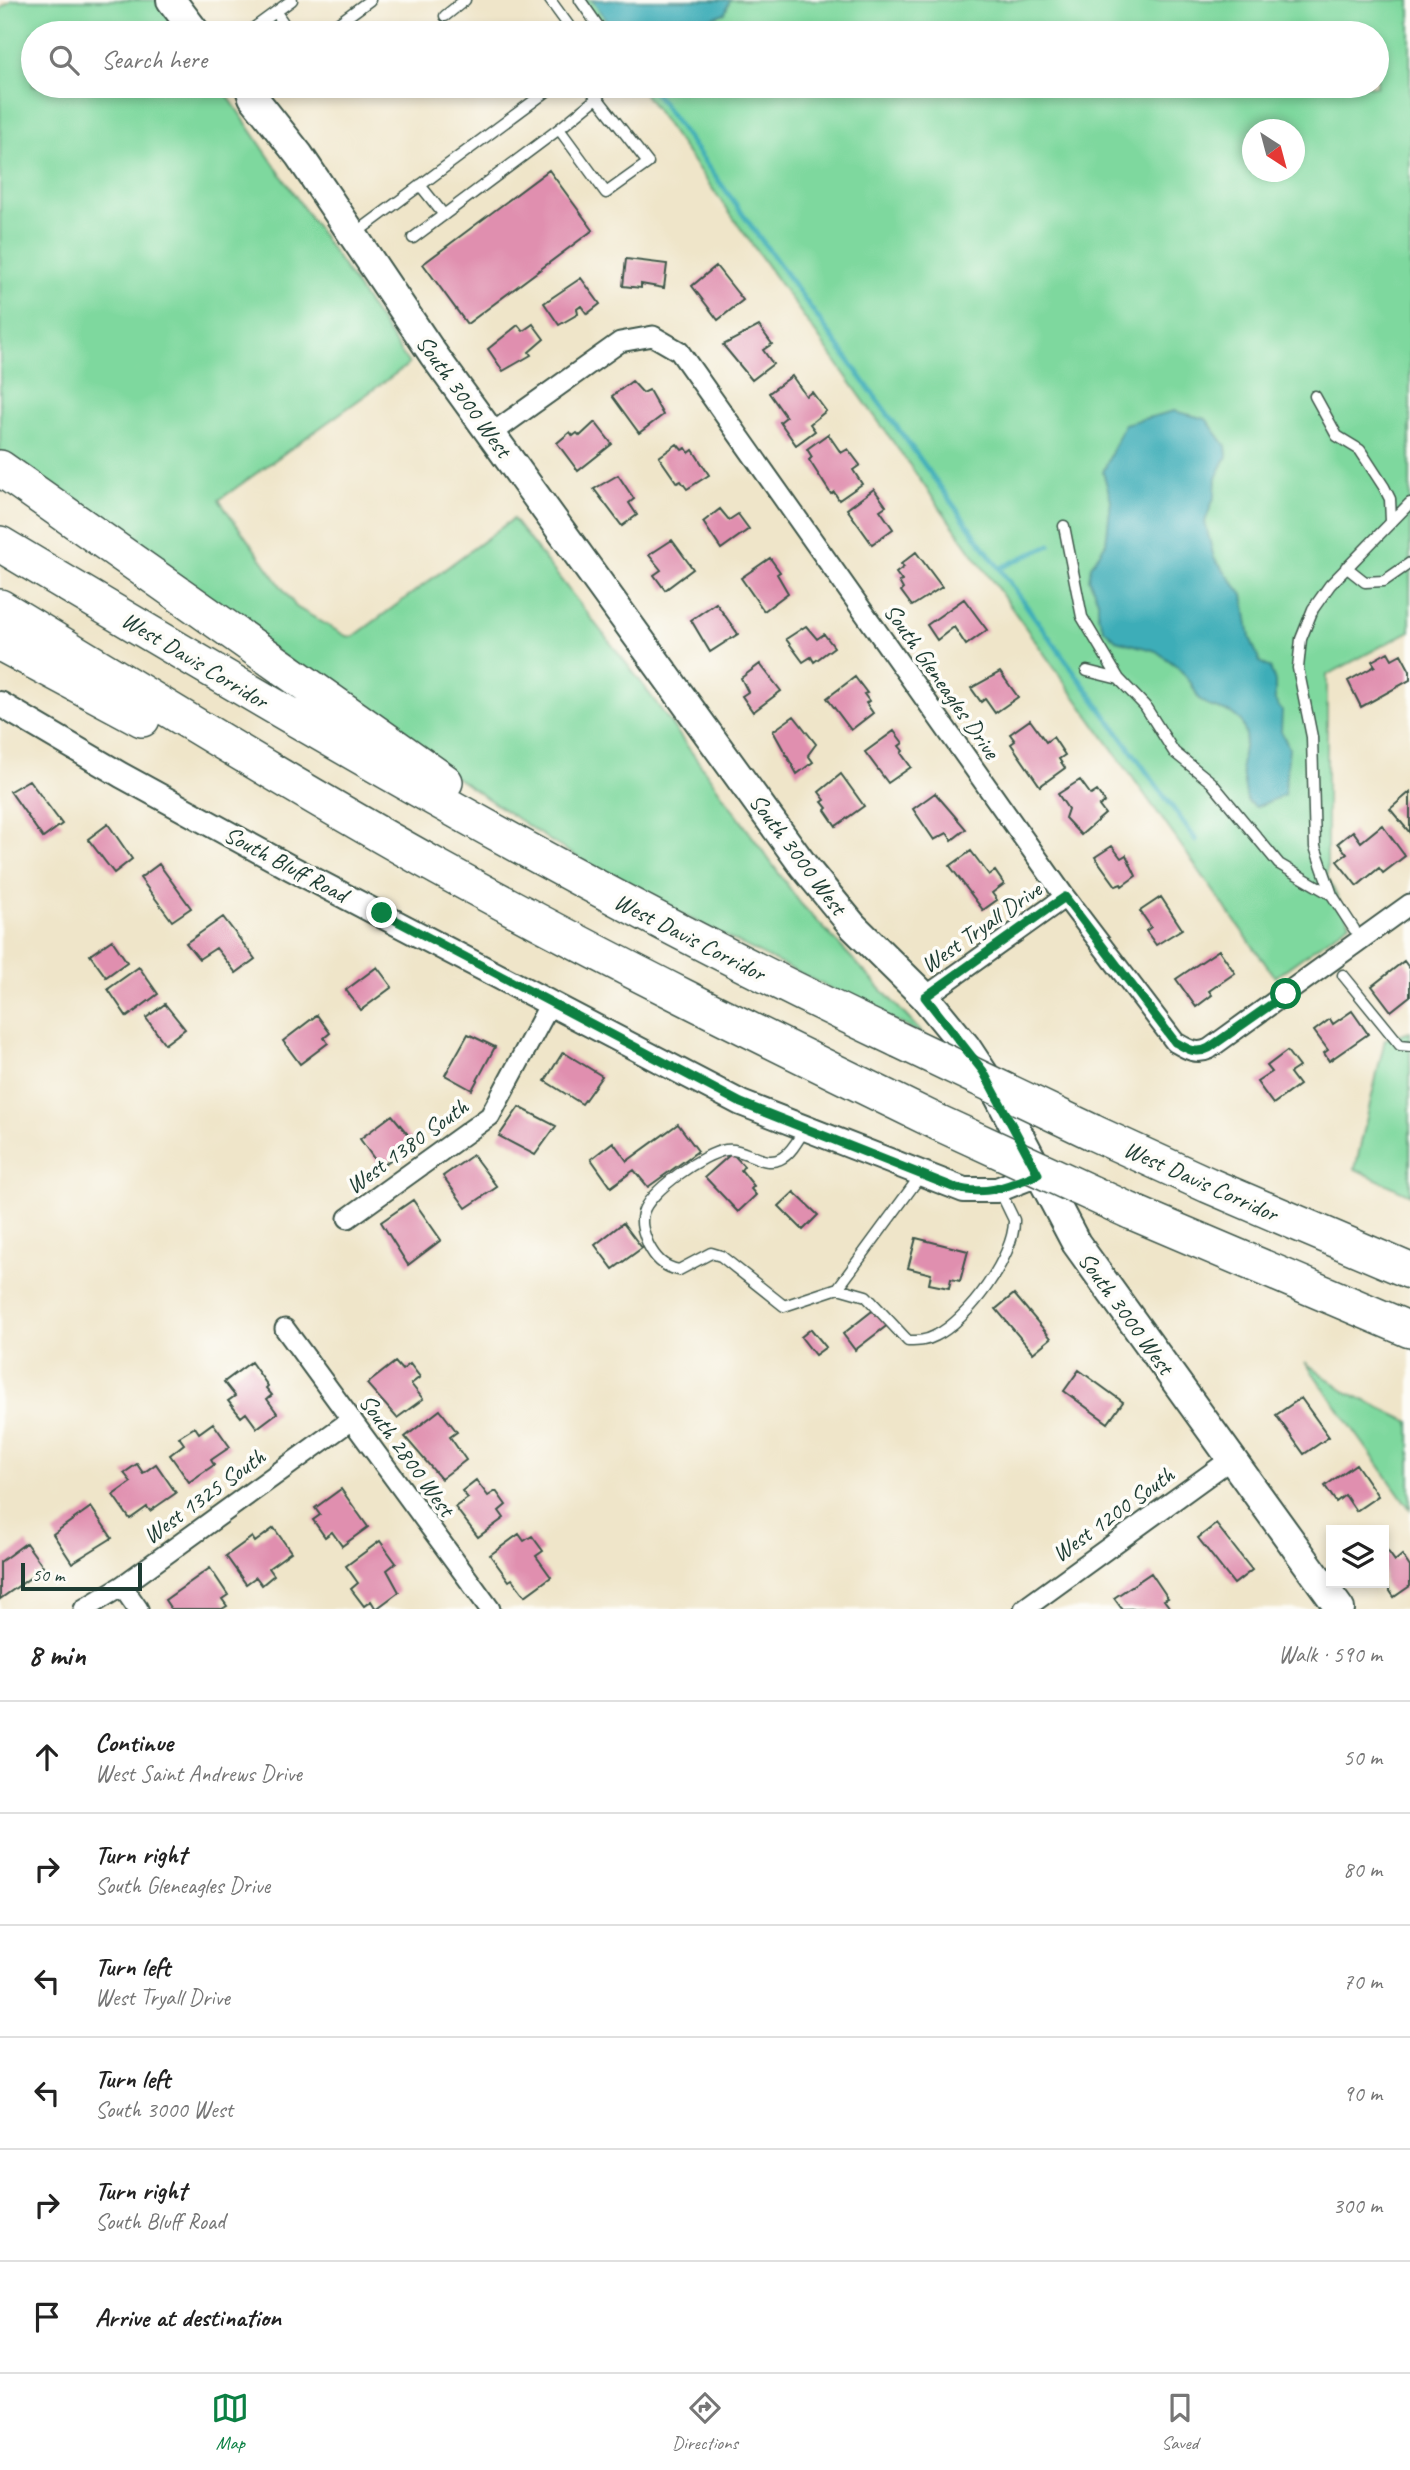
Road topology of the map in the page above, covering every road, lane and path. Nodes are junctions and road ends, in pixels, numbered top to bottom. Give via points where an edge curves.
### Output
1 (171, 0) edge
2 (192, 0) edge
3 (292, 0) edge
4 (370, 0) edge
5 (550, 0) edge
6 (580, 0) edge
7 (458, 2) edge
8 (276, 12) junction
9 (444, 16) dead end
10 (186, 21) edge
11 (207, 21) edge
12 (264, 21) edge
13 (282, 21) edge
14 (341, 21) edge
15 (565, 21) edge
16 (595, 21) edge
17 (254, 98) edge
18 (538, 98) edge
19 (597, 98) joint
20 (558, 130) junction
21 (421, 185) junction
22 (444, 215) junction
23 (352, 235) junction
24 (412, 239) dead end
25 (1315, 396) dead end
26 (491, 434) junction
27 (0, 468) edge
28 (1410, 503) edge
29 (1391, 521) junction
30 (1064, 526) dead end
31 (0, 544) edge
32 (1410, 563) edge
33 (1346, 567) junction
34 (0, 607) edge
35 (0, 643) edge
36 (1087, 671) dead end
37 (1119, 679) junction
38 (0, 704) edge
39 (591, 886) junction
40 (1332, 895) junction
41 (1065, 897) junction
42 (1410, 904) edge
43 (553, 928) junction
44 (1354, 929) dead end
45 (1343, 975) dead end
46 (925, 997) junction
47 (551, 1002) junction
48 (1410, 1046) edge
49 (805, 1128) junction
50 (922, 1174) junction
51 (1038, 1174) junction
52 (999, 1189) junction
53 (348, 1218) dead end
54 (1410, 1271) edge
55 (838, 1288) junction
56 (285, 1329) dead end
57 (1410, 1331) edge
58 (351, 1420) junction
59 (1231, 1459) junction
60 (122, 1587) junction
61 (84, 1609) edge
62 (138, 1609) edge
63 (490, 1609) edge
64 (1024, 1609) edge
65 (1340, 1609) edge

1 - 10 main road
2 - 11 main road
3 - 8 lane
4 - 14 lane
5 - 15 lane
6 - 16 lane
7 - 9 lane
8 - 12 lane
8 - 13 lane
17 - 23 main road, South 3000 West
18 - 21 lane
19 - 20 lane
19 - 20 lane via 648,163 606,194
20 - 22 lane
21 - 22 lane
21 - 23 lane
22 - 24 lane
23 - 26 main road, South 3000 West
25 - 29 lane via 1337,436 1360,450 1384,487
26 - 41 street, South Gleneagles Drive via 620,342 653,336 679,351
26 - 46 main road, South 3000 West via 803,865 853,926
27 - 39 highway
28 - 29 lane
29 - 33 lane
30 - 37 lane via 1082,617
31 - 39 highway, West Davis Corridor via 428,798
32 - 33 lane via 1384,581 1365,582
33 - 40 lane via 1313,609 1301,639 1298,668 1312,737 1315,847
34 - 43 highway via 340,812
35 - 43 highway via 486,903
36 - 37 lane
37 - 40 lane via 1145,706 1174,752 1211,782 1279,864
38 - 47 street, South Bluff Road via 279,862
39 - 54 highway, West Davis Corridor, bridge via 1092,1132
40 - 44 lane
41 - 42 street, South Gleneagles Drive via 1175,1042 1196,1052 1217,1043
41 - 46 street, West Tryall Drive
43 - 57 highway, bridge via 937,1122
45 - 48 lane via 1400,1045
46 - 51 main road, South 3000 West via 983,1071
47 - 49 street, South Bluff Road via 741,1103
47 - 53 street, West 1380 South via 490,1116
49 - 50 street, South Bluff Road
49 - 55 lane via 782,1158 769,1162 729,1149 692,1165 657,1192 643,1211 642,1229 653,1255 667,1268 678,1270 711,1253 721,1256 784,1306
50 - 52 street, South Bluff Road via 964,1190
50 - 55 lane
51 - 52 street, South Bluff Road
51 - 59 main road, South 3000 West via 1081,1251
52 - 55 lane via 1014,1220 1010,1242 978,1297 938,1335 908,1341 866,1296
56 - 58 street, South 2800 West
58 - 60 street, West 1325 South
58 - 63 street, South 2800 West
59 - 64 street, West 1200 South
59 - 65 main road, South 3000 West
60 - 61 street, West 1325 South
60 - 62 street

